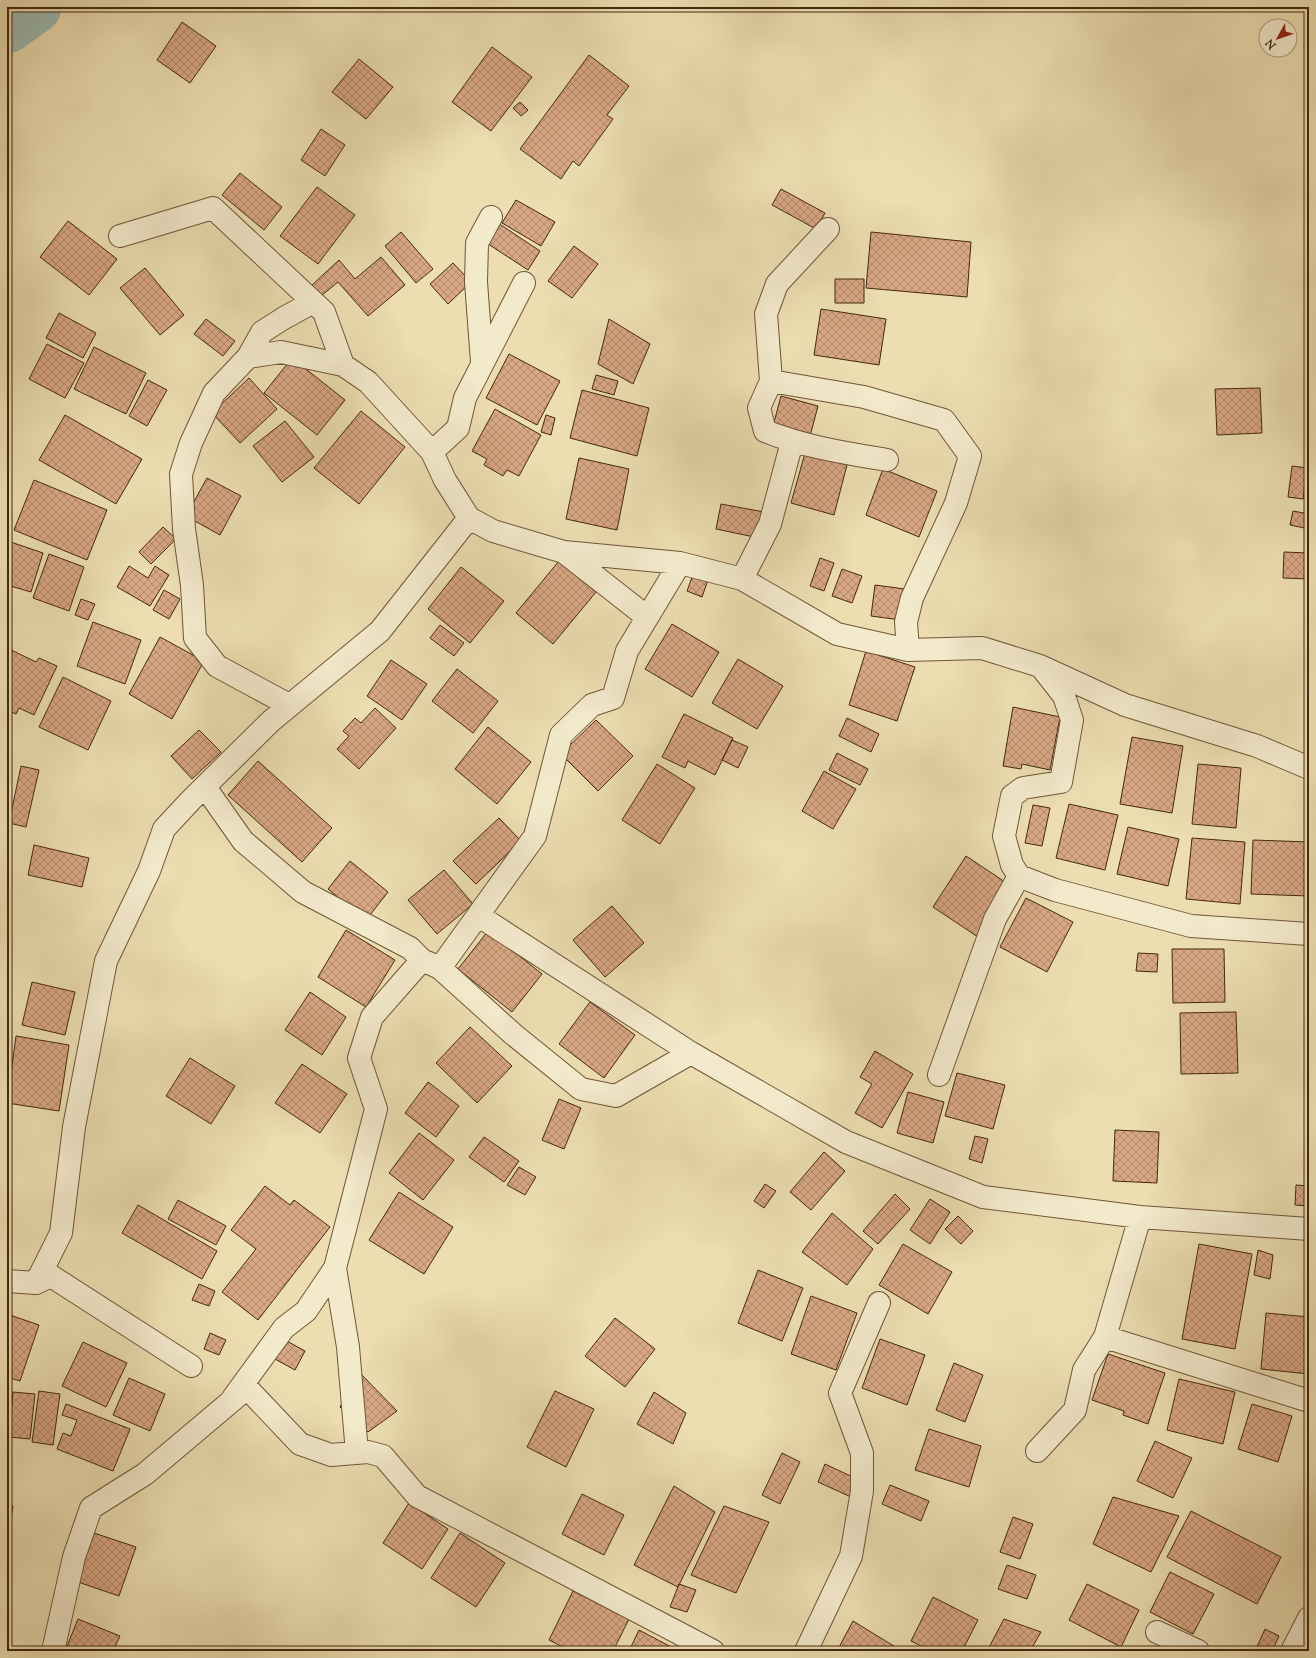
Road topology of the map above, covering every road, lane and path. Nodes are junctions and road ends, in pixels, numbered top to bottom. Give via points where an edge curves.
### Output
1 (491, 217) dead end
2 (828, 229) dead end
3 (120, 236) dead end
4 (524, 283) dead end
5 (313, 302) junction
6 (248, 357) junction
7 (482, 363) junction
8 (342, 365) junction
9 (771, 381) junction
10 (792, 442) junction
11 (432, 452) junction
12 (887, 460) dead end
13 (468, 518) junction
14 (564, 552) junction
15 (680, 563) junction
16 (742, 579) junction
17 (648, 617) junction
18 (908, 650) junction
19 (1040, 666) junction
20 (289, 705) junction
21 (1309, 768) edge
22 (205, 787) junction
23 (1019, 876) junction
24 (478, 916) junction
25 (1309, 934) edge
26 (431, 964) junction
27 (691, 1053) junction
28 (939, 1075) dead end
29 (1140, 1217) junction
30 (1309, 1229) edge
31 (335, 1268) junction
32 (7, 1282) edge
33 (36, 1284) junction
34 (879, 1303) dead end
35 (1105, 1337) junction
36 (191, 1366) dead end
37 (1309, 1401) edge
38 (230, 1402) junction
39 (1037, 1451) dead end
40 (357, 1453) junction
41 (1309, 1618) edge
42 (1157, 1632) dead end
43 (53, 1651) edge
44 (713, 1651) edge
45 (806, 1651) edge
46 (1198, 1651) edge
47 (1292, 1651) edge

1 - 7 street via 477,243 476,282
2 - 9 street via 777,284 766,314
3 - 5 street via 214,208
4 - 7 street
5 - 6 street via 262,332
5 - 8 street via 324,312
6 - 8 street via 280,352
6 - 20 street via 214,393 191,443 181,474 195,638 217,666
7 - 11 street via 465,398 458,428
8 - 11 street via 368,382
9 - 10 street via 760,408 765,431
9 - 18 street via 864,397 944,420 970,456 956,503 912,598 906,622
10 - 12 street via 818,449
10 - 16 street via 770,524
11 - 13 street
13 - 14 street via 493,531
13 - 20 street via 380,631
14 - 15 street
14 - 17 street
15 - 16 street
15 - 17 street
16 - 18 street via 837,634
17 - 24 street via 627,651 613,698 592,705 561,735 535,836
18 - 19 street via 982,648
19 - 21 street via 1125,705 1257,746
19 - 23 street via 1064,696 1072,720 1060,782 1023,788 1012,796 1004,836 1012,865
20 - 22 street
22 - 26 street via 242,841 303,892 410,948
22 - 33 street via 164,829 149,871 106,961 74,1127 60,1234
23 - 25 street via 1055,890 1191,926
23 - 28 street via 995,919
24 - 26 street
24 - 27 street
26 - 27 street via 581,1089 616,1096
26 - 31 street via 372,1018 359,1058 376,1109
27 - 29 street via 846,1142 983,1197
29 - 30 street
29 - 35 street
31 - 38 street via 306,1311 284,1328
31 - 40 street via 348,1347
32 - 33 street
33 - 36 street via 51,1276
34 - 45 street via 840,1393 862,1453 862,1491 851,1556
35 - 37 street
35 - 39 street via 1084,1370 1075,1410
38 - 40 street via 247,1388 300,1444 331,1455
38 - 43 street via 145,1474 91,1508 74,1557
40 - 44 street via 368,1452 383,1456 417,1496
41 - 47 street
42 - 46 street

